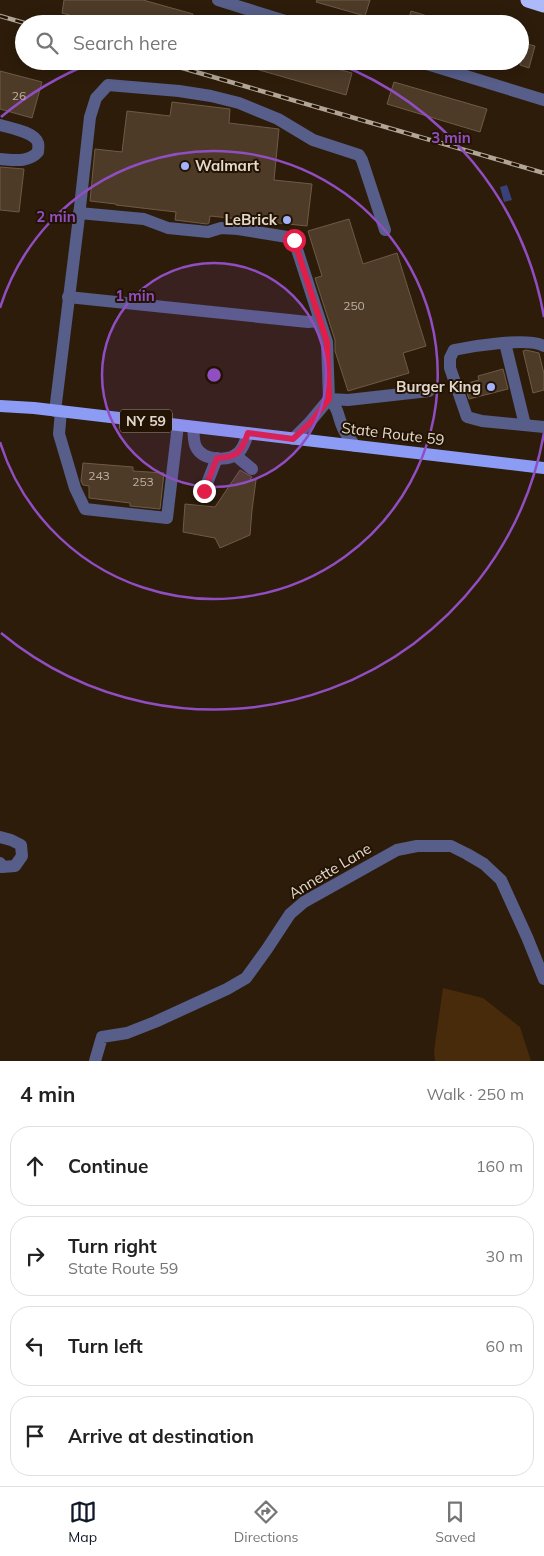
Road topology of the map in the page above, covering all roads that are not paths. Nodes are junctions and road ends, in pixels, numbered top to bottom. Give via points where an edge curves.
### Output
1 (218, 0) edge
2 (528, 0) edge
3 (544, 5) edge
4 (266, 15) edge
5 (446, 70) edge
6 (544, 100) edge
7 (0, 125) edge
8 (0, 159) edge
9 (79, 213) junction
10 (386, 230) dead end
11 (68, 297) junction
12 (320, 321) junction
13 (505, 343) junction
14 (544, 346) edge
15 (429, 391) dead end
16 (329, 399) junction
17 (0, 406) edge
18 (58, 411) junction
19 (178, 425) junction
20 (526, 425) junction
21 (193, 427) junction
22 (544, 427) edge
23 (248, 433) junction
24 (293, 439) junction
25 (355, 446) junction
26 (235, 455) junction
27 (217, 458) junction
28 (544, 468) edge
29 (252, 469) dead end
30 (204, 491) dead end
31 (0, 837) edge
32 (0, 864) edge
33 (544, 979) edge
34 (95, 1061) edge

1 - 4 street
2 - 3 highway
5 - 6 street
7 - 8 street via 25,132 38,143 38,152 33,158
9 - 10 street via 90,117 96,98 108,85 179,91 239,103 278,119 313,140 359,155
9 - 11 street
9 - 12 street via 144,219 168,228 208,232 221,228 238,229 294,240
11 - 12 street
11 - 18 street
12 - 16 street via 327,342
13 - 14 street via 539,343
13 - 20 street
13 - 20 street via 454,350 450,368 467,417
15 - 16 street via 348,400
16 - 24 street
16 - 25 street via 337,407 345,432
17 - 18 main road, State Route 59 / NY 59
18 - 19 main road, State Route 59 / NY 59
18 - 19 street via 59,434 84,509 167,518
19 - 21 main road, State Route 59 / NY 59
20 - 22 street
21 - 23 main road, State Route 59 / NY 59
21 - 27 street via 196,448
23 - 24 main road, State Route 59 / NY 59
23 - 26 street via 244,446
24 - 25 main road, State Route 59 / NY 59
25 - 28 main road, State Route 59 / NY 59
26 - 27 street
26 - 29 street
27 - 30 street
31 - 32 street via 21,845 22,856 15,866 2,867
33 - 34 street, Annette Lane via 501,880 484,864 451,846 417,846 397,850 304,902 290,914 246,978 227,990 127,1033 102,1037

